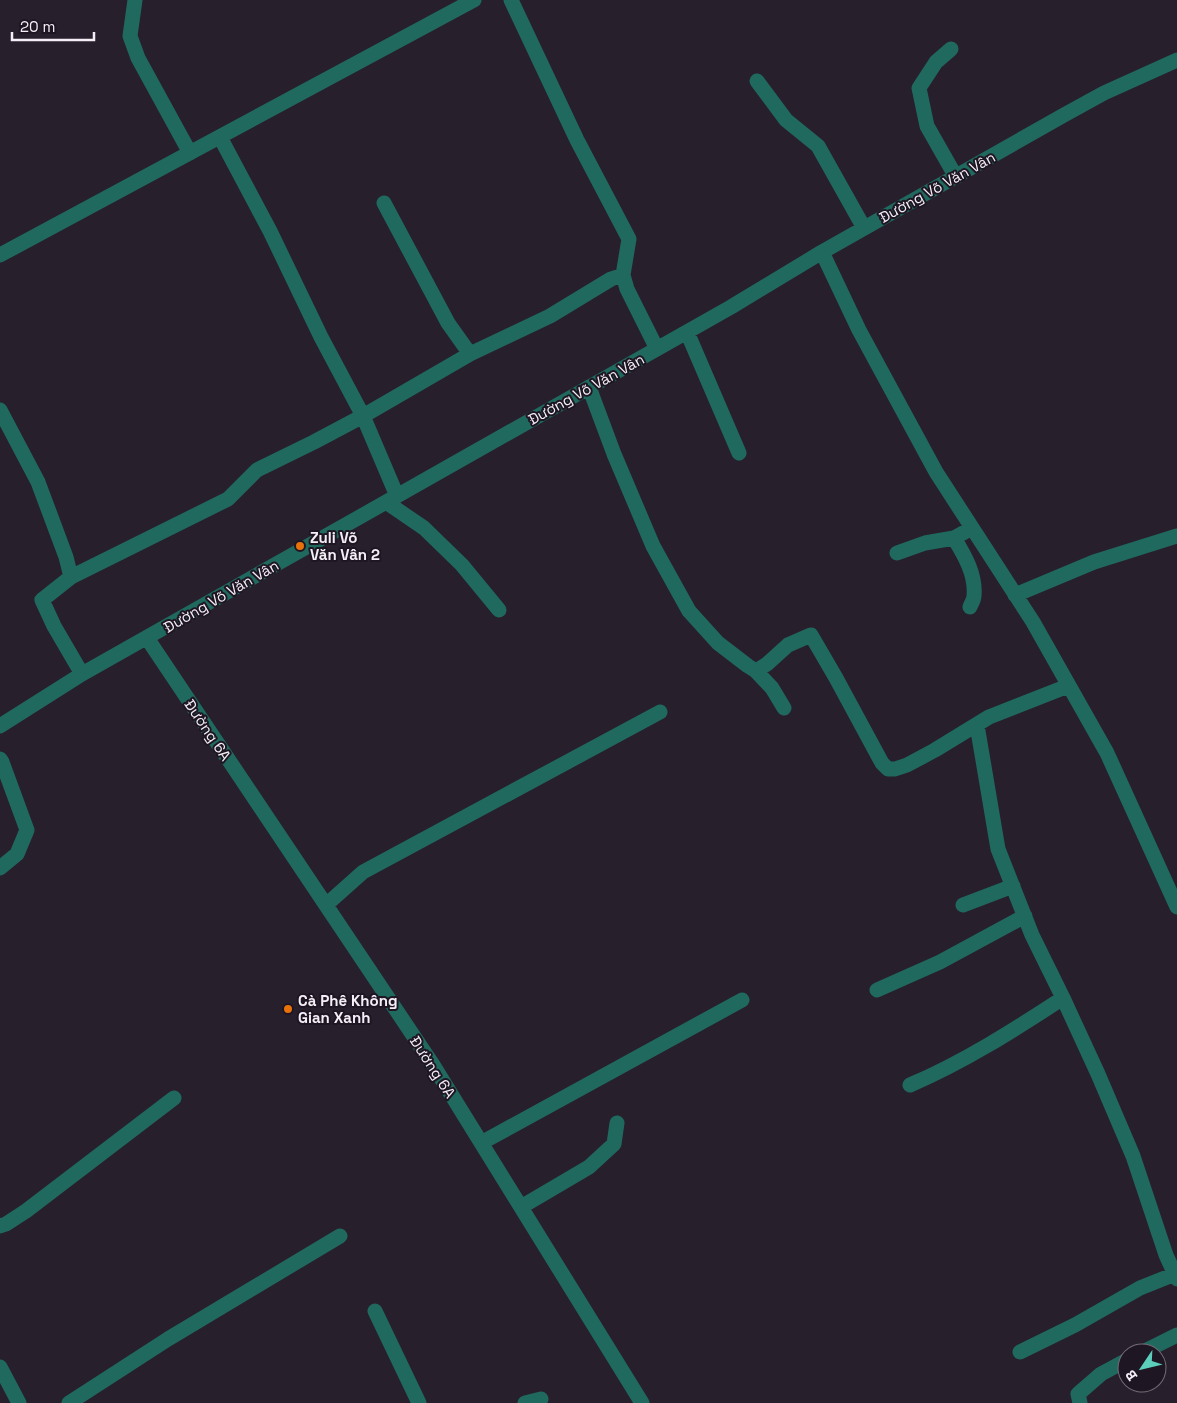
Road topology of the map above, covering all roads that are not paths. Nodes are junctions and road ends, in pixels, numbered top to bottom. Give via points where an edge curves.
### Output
1 (135, 0) edge
2 (474, 0) edge
3 (511, 0) edge
4 (951, 49) dead end
5 (1177, 60) edge
6 (757, 81) dead end
7 (220, 137) junction
8 (190, 153) junction
9 (956, 177) junction
10 (384, 203) dead end
11 (864, 228) junction
12 (822, 252) junction
13 (0, 255) edge
14 (623, 275) junction
15 (687, 332) junction
16 (657, 349) junction
17 (470, 354) junction
18 (589, 387) junction
19 (0, 410) edge
20 (363, 416) junction
21 (739, 453) dead end
22 (392, 499) junction
23 (972, 528) junction
24 (1177, 536) edge
25 (954, 538) junction
26 (897, 553) dead end
27 (71, 577) junction
28 (1015, 594) junction
29 (970, 607) dead end
30 (499, 610) dead end
31 (147, 638) junction
32 (756, 670) junction
33 (82, 674) junction
34 (1068, 686) junction
35 (784, 708) dead end
36 (660, 712) dead end
37 (977, 724) junction
38 (0, 726) edge
39 (0, 759) edge
40 (0, 868) edge
41 (1013, 886) junction
42 (326, 905) junction
43 (963, 905) dead end
44 (1177, 907) edge
45 (1025, 916) junction
46 (877, 990) dead end
47 (1063, 998) junction
48 (742, 1000) dead end
49 (910, 1085) dead end
50 (174, 1098) dead end
51 (617, 1123) dead end
52 (481, 1143) junction
53 (521, 1207) junction
54 (0, 1226) edge
55 (340, 1236) dead end
56 (1176, 1277) edge
57 (375, 1311) dead end
58 (1177, 1335) edge
59 (1161, 1343) edge
60 (1020, 1352) dead end
61 (1117, 1365) edge
62 (0, 1367) edge
63 (541, 1399) dead end
64 (19, 1403) edge
65 (69, 1403) edge
66 (419, 1403) edge
67 (524, 1403) edge
68 (642, 1403) edge
69 (1080, 1403) edge

1 - 8 street via 130,36 132,44
2 - 7 street
3 - 14 street via 577,140 630,239
4 - 9 street via 936,62 919,88 927,126
5 - 9 street, Đường Võ Văn Vân via 1104,93
6 - 11 street via 786,120 818,146
7 - 8 street
7 - 20 street
8 - 13 street
9 - 11 street, Đường Võ Văn Vân
10 - 17 street via 448,323
11 - 12 street, Đường Võ Văn Vân
12 - 15 street, Đường Võ Văn Vân
12 - 23 street via 859,330 936,472
14 - 16 street
14 - 17 street via 550,316
15 - 16 street, Đường Võ Văn Vân
15 - 21 street
16 - 18 street, Đường Võ Văn Vân
17 - 20 street
18 - 22 street, Đường Võ Văn Vân
18 - 32 street via 653,546 689,612 718,642
19 - 27 street via 38,482
20 - 22 street
20 - 27 street via 257,470 228,499
22 - 30 street via 462,565
22 - 31 street, Đường Võ Văn Vân
23 - 25 street
23 - 28 street
24 - 28 street via 1094,562
25 - 26 street via 925,543
25 - 29 street via 970,569 974,598
27 - 33 street via 42,600
28 - 34 street
31 - 33 street, Đường Võ Văn Vân
31 - 42 street, Đường 6A
32 - 35 street
32 - 37 street via 788,645 811,635 888,769 907,765
33 - 38 street, Đường Võ Văn Vân
34 - 37 street
34 - 44 street via 1107,754
36 - 42 street via 363,872
37 - 41 street via 998,849
39 - 40 street via 27,830 17,854
41 - 43 street
41 - 45 street
42 - 52 street, Đường 6A
45 - 46 street via 940,962
45 - 47 street
47 - 49 street via 965,1059
47 - 56 street via 1133,1156
48 - 52 street
50 - 54 street via 26,1211
51 - 53 street via 614,1144 589,1167
52 - 53 street, Đường 6A
53 - 68 street, Đường 6A
55 - 65 street via 168,1339
56 - 60 street via 1140,1288
57 - 66 street
58 - 59 street
61 - 69 street via 1101,1374 1078,1394
62 - 64 street
63 - 67 street

